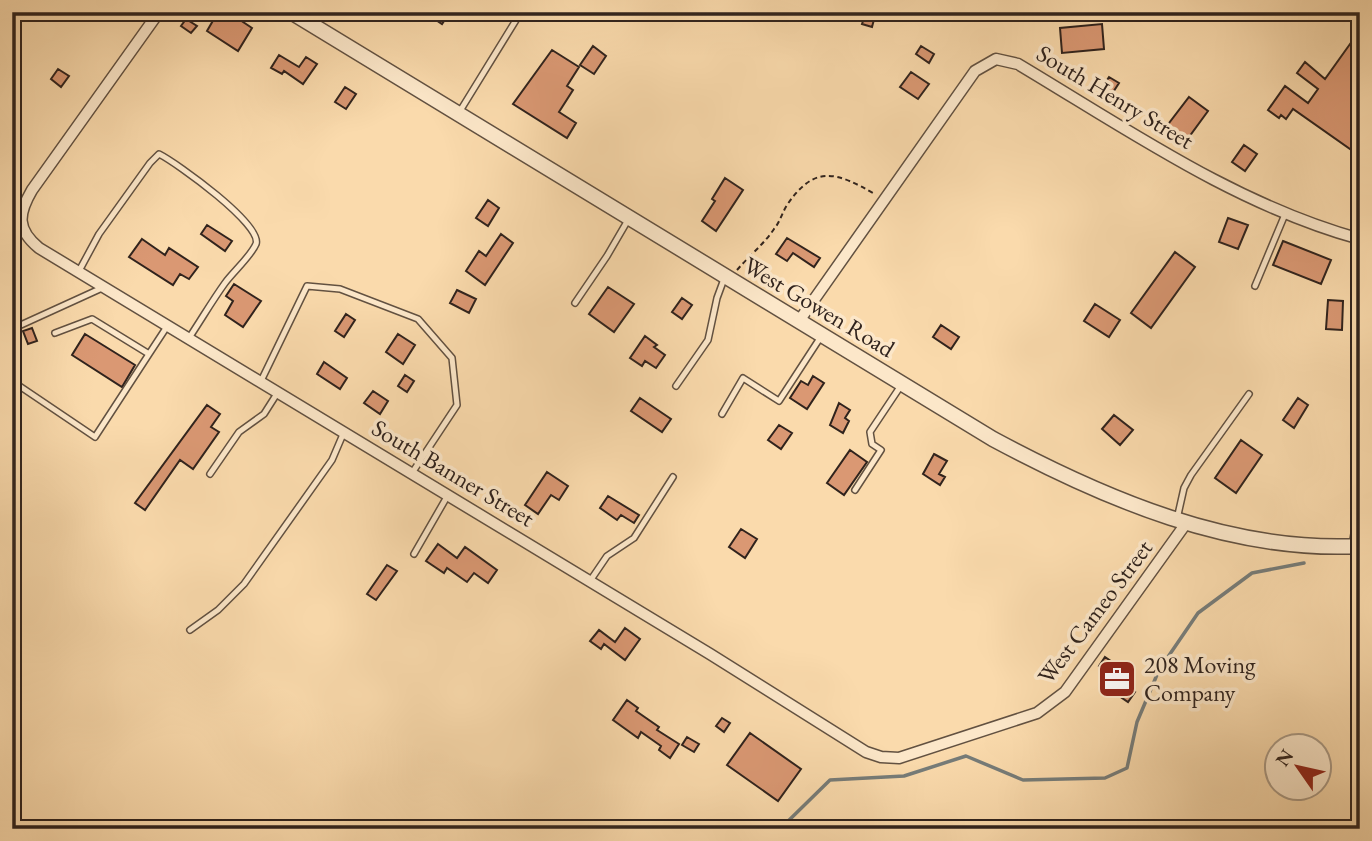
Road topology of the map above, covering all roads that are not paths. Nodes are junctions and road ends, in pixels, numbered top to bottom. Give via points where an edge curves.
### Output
1 (159, 12) edge
2 (290, 12) edge
3 (521, 12) edge
4 (458, 114) junction
5 (1286, 212) junction
6 (629, 218) junction
7 (1360, 239) edge
8 (79, 271) junction
9 (728, 277) junction
10 (1255, 286) dead end
11 (105, 287) junction
12 (575, 303) dead end
13 (799, 321) junction
14 (168, 325) junction
15 (12, 329) edge
16 (55, 333) dead end
17 (822, 335) junction
18 (189, 338) junction
19 (149, 354) junction
20 (12, 381) edge
21 (260, 381) junction
22 (902, 384) junction
23 (676, 386) dead end
24 (278, 392) junction
25 (1249, 394) dead end
26 (722, 414) dead end
27 (345, 432) junction
28 (412, 473) junction
29 (211, 474) dead end
30 (673, 477) dead end
31 (855, 490) dead end
32 (448, 495) junction
33 (1360, 497) edge
34 (1358, 511) edge
35 (1182, 521) junction
36 (1356, 547) edge
37 (414, 554) dead end
38 (590, 581) junction
39 (190, 629) dead end
40 (866, 752) joint

1 - 8 street, South Banner Street via 32,190 21,215 28,239
2 - 4 street, West Gowen Road
3 - 4 lane
4 - 6 street, West Gowen Road
5 - 7 street, South Henry Street
5 - 10 lane
5 - 13 street, South Henry Street via 1216,182 1018,64 996,59 975,71
6 - 9 street, West Gowen Road
6 - 12 lane
8 - 11 street, South Banner Street
8 - 18 lane via 99,234 150,163 159,154 173,161 212,191 256,235 256,244
9 - 13 street, West Gowen Road
9 - 23 lane via 717,298 708,340
11 - 14 street, South Banner Street
11 - 15 lane
13 - 17 street, West Gowen Road
14 - 18 street, South Banner Street
14 - 19 lane
16 - 19 lane via 92,319
17 - 22 street, West Gowen Road
17 - 26 lane via 779,401 743,378
18 - 21 street, South Banner Street
19 - 20 lane via 95,437
21 - 24 street, South Banner Street
21 - 28 lane via 307,286 340,289 418,320 452,358 457,405
22 - 31 lane via 870,432 872,444 881,450
22 - 35 street, West Gowen Road via 1076,482
24 - 27 street, South Banner Street
24 - 29 lane via 264,414 239,432
25 - 35 lane via 1184,488
27 - 28 street, South Banner Street
27 - 39 lane via 332,460 244,584
28 - 32 street, South Banner Street
30 - 38 lane via 634,538 607,556
32 - 37 lane
32 - 38 street, South Banner Street
33 - 34 lane
34 - 36 lane
35 - 36 street, West Gowen Road via 1311,548
35 - 40 street, West Cameo Street via 1054,702 1037,713 899,758
38 - 40 street, South Banner Street

